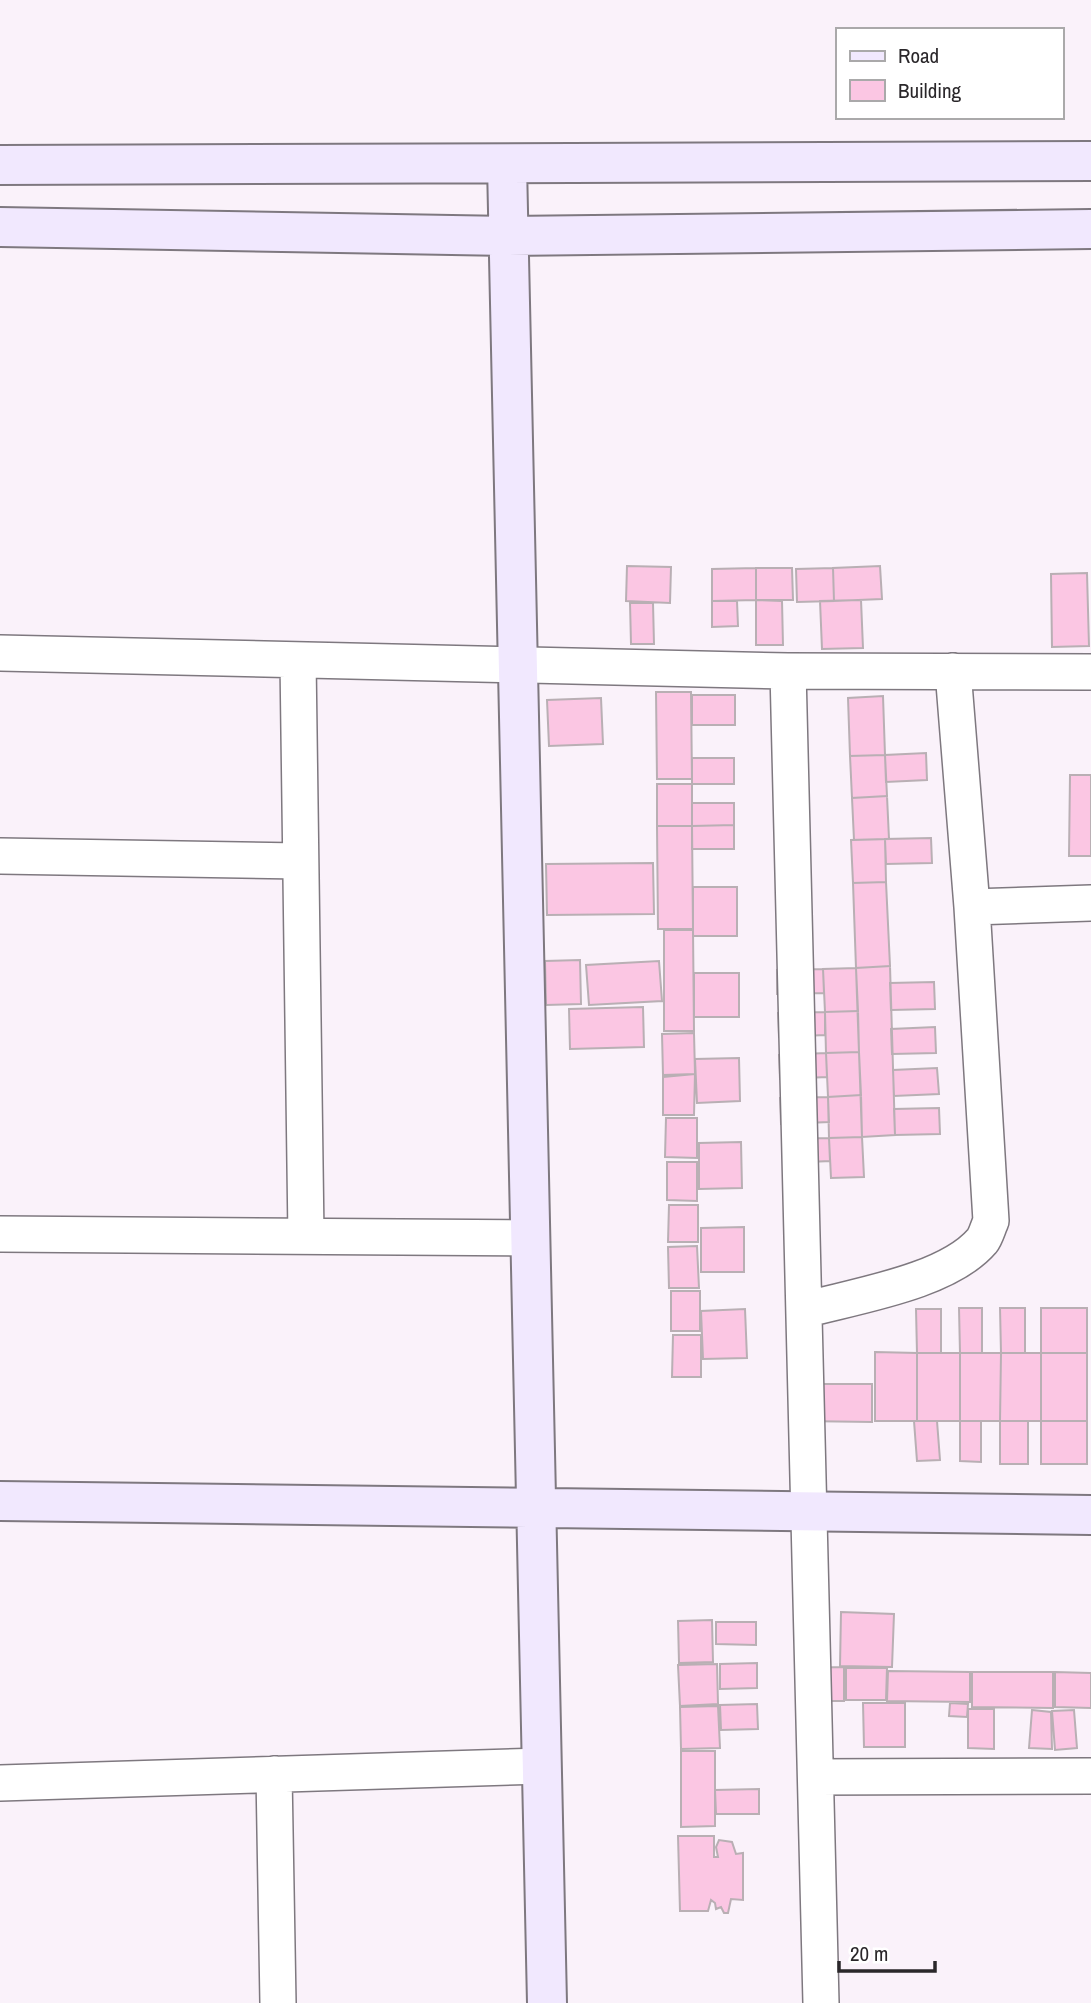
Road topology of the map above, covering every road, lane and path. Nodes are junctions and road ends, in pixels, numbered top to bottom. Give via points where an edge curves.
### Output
1 (1091, 162) edge
2 (0, 165) edge
3 (507, 165) junction
4 (0, 227) edge
5 (1091, 229) edge
6 (508, 236) junction
7 (0, 653) edge
8 (298, 660) junction
9 (518, 665) junction
10 (788, 671) junction
11 (953, 671) junction
12 (1091, 672) edge
13 (0, 856) edge
14 (300, 861) junction
15 (1091, 904) edge
16 (972, 907) junction
17 (0, 1234) edge
18 (306, 1236) junction
19 (530, 1238) junction
20 (804, 1310) junction
21 (0, 1501) edge
22 (536, 1508) junction
23 (809, 1511) junction
24 (1091, 1515) edge
25 (542, 1766) junction
26 (274, 1774) junction
27 (1091, 1776) edge
28 (816, 1777) junction
29 (0, 1783) edge
30 (278, 2003) edge
31 (547, 2003) edge
32 (821, 2003) edge

1 - 3 street
2 - 3 street
3 - 6 street
4 - 6 street
5 - 6 street
6 - 9 street
7 - 8 street
8 - 9 street
8 - 14 street
9 - 10 street
9 - 19 street
10 - 11 street
10 - 20 street
11 - 12 street
11 - 16 street
13 - 14 street
14 - 18 street
15 - 16 street
16 - 20 street via 990,1221 983,1240 956,1263 924,1277
17 - 18 street
18 - 19 street
19 - 22 street
20 - 23 street
21 - 22 street
22 - 23 street
22 - 25 street
23 - 24 street
23 - 28 street
25 - 26 street
25 - 31 street
26 - 29 street
26 - 30 street
27 - 28 street
28 - 32 street

